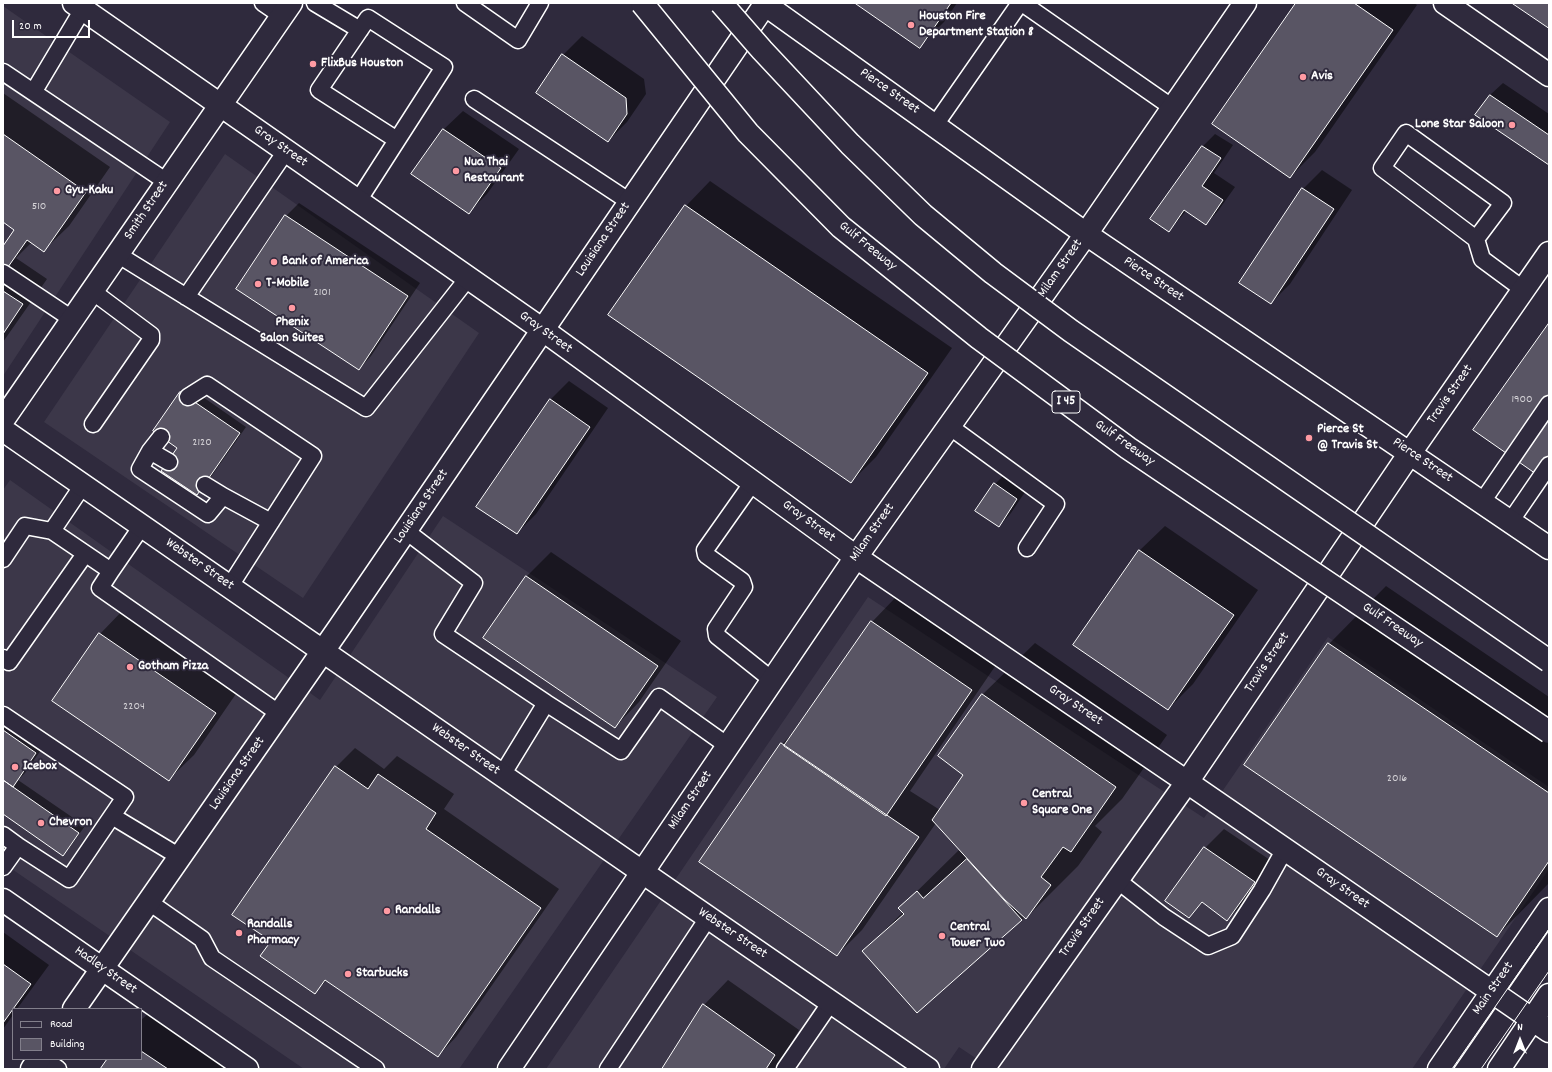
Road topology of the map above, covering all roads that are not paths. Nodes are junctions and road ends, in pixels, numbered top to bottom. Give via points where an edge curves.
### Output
1 (263, 3) edge
2 (315, 3) edge
3 (465, 3) edge
4 (540, 3) edge
5 (642, 3) edge
6 (722, 3) edge
7 (765, 3) edge
8 (1021, 3) edge
9 (1245, 3) edge
10 (1445, 3) edge
11 (79, 6) edge
12 (286, 9) edge
13 (360, 30) junction
14 (3, 72) edge
15 (1549, 75) edge
16 (34, 91) junction
17 (474, 99) dead end
18 (220, 105) junction
19 (1173, 108) junction
20 (935, 125) junction
21 (397, 140) junction
22 (286, 151) junction
23 (167, 182) junction
24 (358, 201) junction
25 (630, 202) junction
26 (1086, 234) junction
27 (1476, 239) junction
28 (1549, 253) edge
29 (117, 254) junction
30 (3, 273) edge
31 (468, 278) junction
32 (1524, 290) junction
33 (92, 291) junction
34 (186, 297) junction
35 (72, 319) junction
36 (543, 330) junction
37 (188, 398) dead end
38 (1549, 404) edge
39 (3, 420) edge
40 (93, 424) dead end
41 (949, 426) junction
42 (3, 430) edge
43 (161, 437) dead end
44 (150, 451) junction
45 (1410, 453) junction
46 (168, 462) dead end
47 (1549, 465) edge
48 (753, 482) junction
49 (205, 485) dead end
50 (83, 486) junction
51 (223, 496) junction
52 (1482, 502) junction
53 (271, 522) junction
54 (1510, 522) junction
55 (142, 526) junction
56 (52, 531) junction
57 (406, 531) junction
58 (1027, 548) dead end
59 (1549, 548) edge
60 (85, 554) junction
61 (856, 557) junction
62 (3, 558) edge
63 (110, 571) junction
64 (230, 586) junction
65 (324, 651) junction
66 (3, 658) edge
67 (1549, 661) edge
68 (772, 680) junction
69 (546, 703) junction
70 (280, 714) junction
71 (3, 715) edge
72 (1549, 732) edge
73 (728, 746) junction
74 (502, 775) junction
75 (1187, 782) junction
76 (112, 816) junction
77 (3, 835) edge
78 (18, 846) junction
79 (1285, 849) junction
80 (180, 857) junction
81 (3, 867) edge
82 (642, 873) junction
83 (1117, 880) junction
84 (3, 900) edge
85 (148, 902) junction
86 (1549, 910) edge
87 (708, 918) junction
88 (102, 969) junction
89 (1493, 992) junction
90 (1549, 995) edge
91 (831, 1002) junction
92 (75, 1008) edge
93 (1541, 1025) edge
94 (38, 1060) edge
95 (45, 1060) edge
96 (32, 1069) edge
97 (58, 1069) edge
98 (247, 1069) edge
99 (376, 1069) edge
100 (509, 1069) edge
101 (608, 1069) edge
102 (785, 1069) edge
103 (928, 1069) edge
104 (983, 1069) edge
105 (1439, 1069) edge
106 (1499, 1069) edge

1 - 12 lane
2 - 13 lane
3 - 4 lane via 518,40
5 - 72 main road, Gulf Freeway / I 45, bridge via 748,133 841,227 979,338 1128,448
6 - 67 main road, bridge via 850,144 923,215 993,273 1071,331
7 - 20 main road, Pierce Street
7 - 25 main road, Louisiana Street
8 - 19 lane
8 - 20 lane
9 - 19 main road, Milam Street
10 - 15 main road
11 - 16 lane
11 - 18 main road, Gray Street
12 - 18 main road, Smith Street
13 - 21 lane via 319,90
13 - 21 lane via 368,18 444,67
14 - 16 lane
16 - 23 lane
17 - 25 lane
18 - 22 main road, Gray Street
18 - 23 main road, Smith Street
19 - 26 main road, Milam Street
20 - 26 main road, Pierce Street
21 - 24 lane
22 - 24 main road, Gray Street
22 - 34 lane
23 - 29 main road, Smith Street
24 - 31 main road, Gray Street
25 - 36 main road, Louisiana Street
26 - 41 main road, Milam Street
26 - 45 main road, Pierce Street
27 - 27 lane via 1503,203 1406,133 1382,168
27 - 32 lane via 1482,258
28 - 32 main road, Travis Street
29 - 33 main road, Smith Street
29 - 34 lane
30 - 35 lane
31 - 34 lane via 366,408
31 - 36 main road, Gray Street
32 - 45 main road, Travis Street
33 - 35 main road, Smith Street
33 - 40 lane via 151,335 151,340
35 - 39 main road, Smith Street
36 - 48 main road, Gray Street
36 - 57 main road, Louisiana Street
37 - 53 lane via 206,385 313,456
38 - 52 lane
41 - 58 lane via 1056,504
41 - 61 main road, Milam Street
42 - 50 main road, Webster Street
43 - 44 lane
44 - 46 lane
44 - 51 lane via 140,469 208,514
45 - 52 main road, Pierce Street
45 - 75 main road, Travis Street
47 - 54 lane
48 - 61 main road, Gray Street
48 - 68 lane via 705,550 706,555 742,581 744,587 716,629 717,636
49 - 51 lane
50 - 55 main road, Webster Street
50 - 56 lane
51 - 53 lane
52 - 54 main road, Pierce Street
53 - 64 lane
54 - 59 main road, Pierce Street
55 - 63 lane
55 - 64 main road, Webster Street
56 - 60 lane
56 - 62 lane via 25,526
57 - 65 main road, Louisiana Street
57 - 69 lane via 474,583 443,634
60 - 63 lane
60 - 66 lane via 9,662
61 - 68 main road, Milam Street
61 - 75 main road, Gray Street
63 - 70 lane via 100,588
64 - 65 main road, Webster Street
65 - 70 main road, Louisiana Street
65 - 74 main road, Webster Street
68 - 73 main road, Milam Street
69 - 73 lane via 621,751 659,697
69 - 74 lane
70 - 80 main road, Louisiana Street
71 - 76 lane via 125,797
73 - 82 main road, Milam Street
74 - 82 main road, Webster Street
75 - 79 main road, Gray Street
75 - 83 main road, Travis Street
76 - 78 lane via 69,879
76 - 80 lane
77 - 78 lane
78 - 81 lane
79 - 83 lane via 1232,936 1208,946 1164,917
79 - 89 main road, Gray Street
80 - 85 main road, Louisiana Street
82 - 87 main road, Webster Street
82 - 100 main road, Milam Street
83 - 104 main road, Travis Street
84 - 88 main road, Hadley Street
85 - 88 main road, Louisiana Street
85 - 99 lane via 202,939 212,958
86 - 89 main road, Main Street
87 - 91 main road, Webster Street
87 - 101 lane
88 - 92 main road, Louisiana Street
88 - 98 main road, Hadley Street
89 - 93 main road, Gray Street
89 - 105 main road, Main Street
90 - 93 main road
91 - 102 lane
91 - 103 main road, Webster Street
93 - 106 main road
94 - 96 main road
95 - 97 lane

